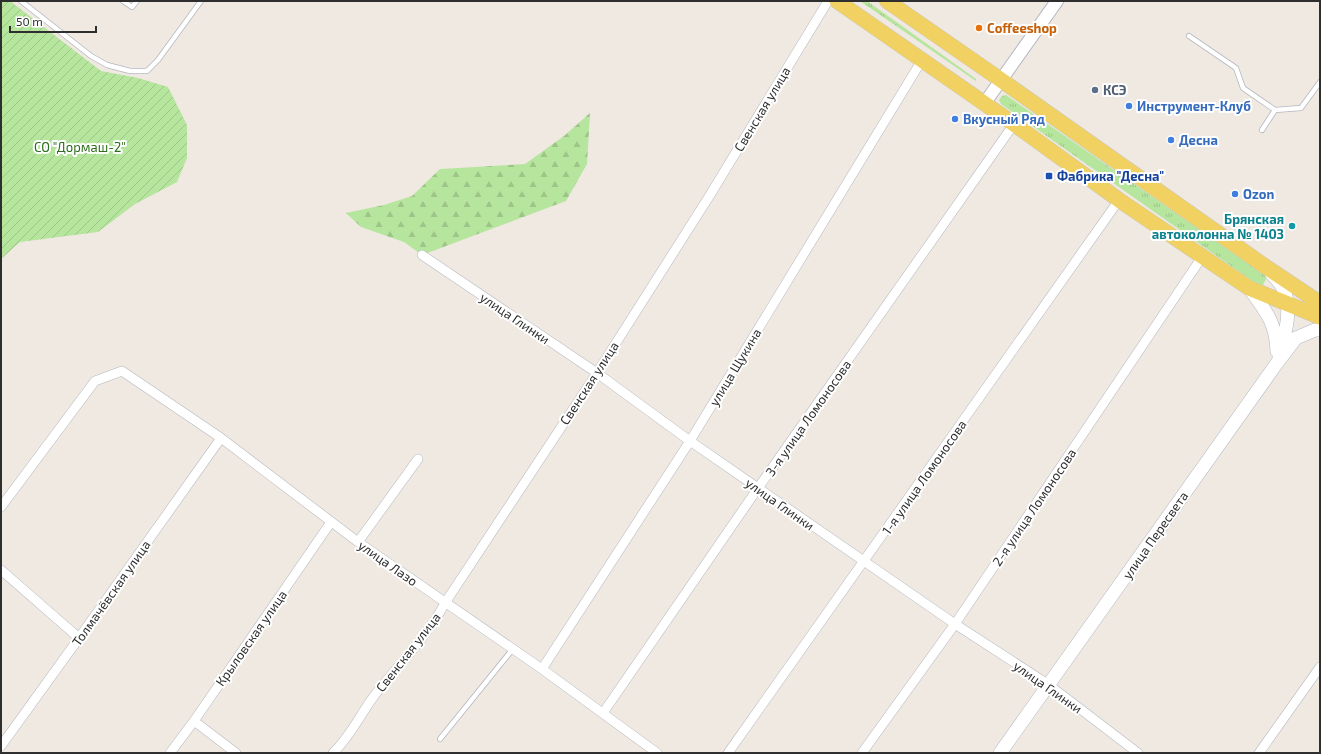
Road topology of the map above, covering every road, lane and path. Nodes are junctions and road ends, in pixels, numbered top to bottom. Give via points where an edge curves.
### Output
1 (21, 1) edge
2 (123, 1) edge
3 (137, 1) edge
4 (201, 1) edge
5 (828, 1) edge
6 (837, 1) edge
7 (887, 1) edge
8 (1057, 1) edge
9 (1190, 36) dead end
10 (922, 60) junction
11 (1001, 80) junction
12 (1320, 82) edge
13 (984, 104) junction
14 (1275, 110) junction
15 (1014, 124) junction
16 (1262, 130) dead end
17 (1119, 200) junction
18 (422, 255) dead end
19 (1202, 257) junction
20 (1266, 267) junction
21 (1249, 288) junction
22 (1320, 303) edge
23 (1287, 304) junction
24 (1320, 317) edge
25 (1320, 330) edge
26 (1277, 363) junction
27 (597, 373) junction
28 (221, 438) junction
29 (690, 441) junction
30 (418, 459) dead end
31 (758, 488) junction
32 (1, 507) edge
33 (331, 522) junction
34 (358, 542) junction
35 (864, 562) junction
36 (1, 570) edge
37 (445, 603) junction
38 (955, 624) junction
39 (79, 638) junction
40 (512, 650) junction
41 (1320, 667) edge
42 (542, 669) junction
43 (1048, 685) junction
44 (603, 713) junction
45 (194, 721) junction
46 (440, 739) dead end
47 (1, 746) edge
48 (170, 753) edge
49 (236, 753) edge
50 (333, 753) edge
51 (657, 753) edge
52 (728, 753) edge
53 (862, 753) edge
54 (1000, 753) edge
55 (1138, 753) edge
56 (1259, 753) edge

1 - 4 lane via 107,66 130,71 147,71
2 - 3 lane via 132,8
5 - 27 street, Свенская улица via 710,195
6 - 10 main road
7 - 11 main road
8 - 11 street
9 - 14 lane via 1236,68 1243,88
10 - 13 main road
10 - 29 street, улица Щукина
11 - 13 street
11 - 20 main road
12 - 14 lane via 1301,108
13 - 15 main road
14 - 16 lane
15 - 17 main road
15 - 31 street, 3-я улица Ломоносова
17 - 19 main road
17 - 35 street, 1-я улица Ломоносова
18 - 27 street, улица Глинки
19 - 21 main road
19 - 38 street, 2-я улица Ломоносова
20 - 22 main road
20 - 23 main road via 1279,281
21 - 23 main road
21 - 26 main road via 1273,325 1277,340
23 - 24 main road
23 - 26 main road via 1288,315
25 - 26 main road, улица Пересвета via 1296,338
26 - 43 main road, улица Пересвета
27 - 29 street, улица Глинки
27 - 37 street, Свенская улица
28 - 32 street, улица Лазо via 122,371 95,381
28 - 33 street, улица Лазо
28 - 39 street, Толмачёвская улица
29 - 31 street, улица Глинки
29 - 42 street, улица Щукина
30 - 34 street
31 - 35 street, улица Глинки
31 - 44 street, 3-я улица Ломоносова
33 - 34 street, улица Лазо
33 - 45 street, Крыловская улица
34 - 37 street, улица Лазо
35 - 38 street, улица Глинки
35 - 52 street, 1-я улица Ломоносова
36 - 39 street
37 - 40 street, улица Лазо
37 - 50 street, Свенская улица via 437,619 373,697
38 - 43 street, улица Глинки
38 - 53 street, 2-я улица Ломоносова
39 - 47 street, Толмачёвская улица
40 - 42 street, улица Лазо
40 - 46 lane
41 - 56 street
42 - 44 street, улица Лазо
43 - 54 main road, улица Пересвета
43 - 55 street, улица Глинки
44 - 51 street, улица Лазо
45 - 48 street, Крыловская улица
45 - 49 street

